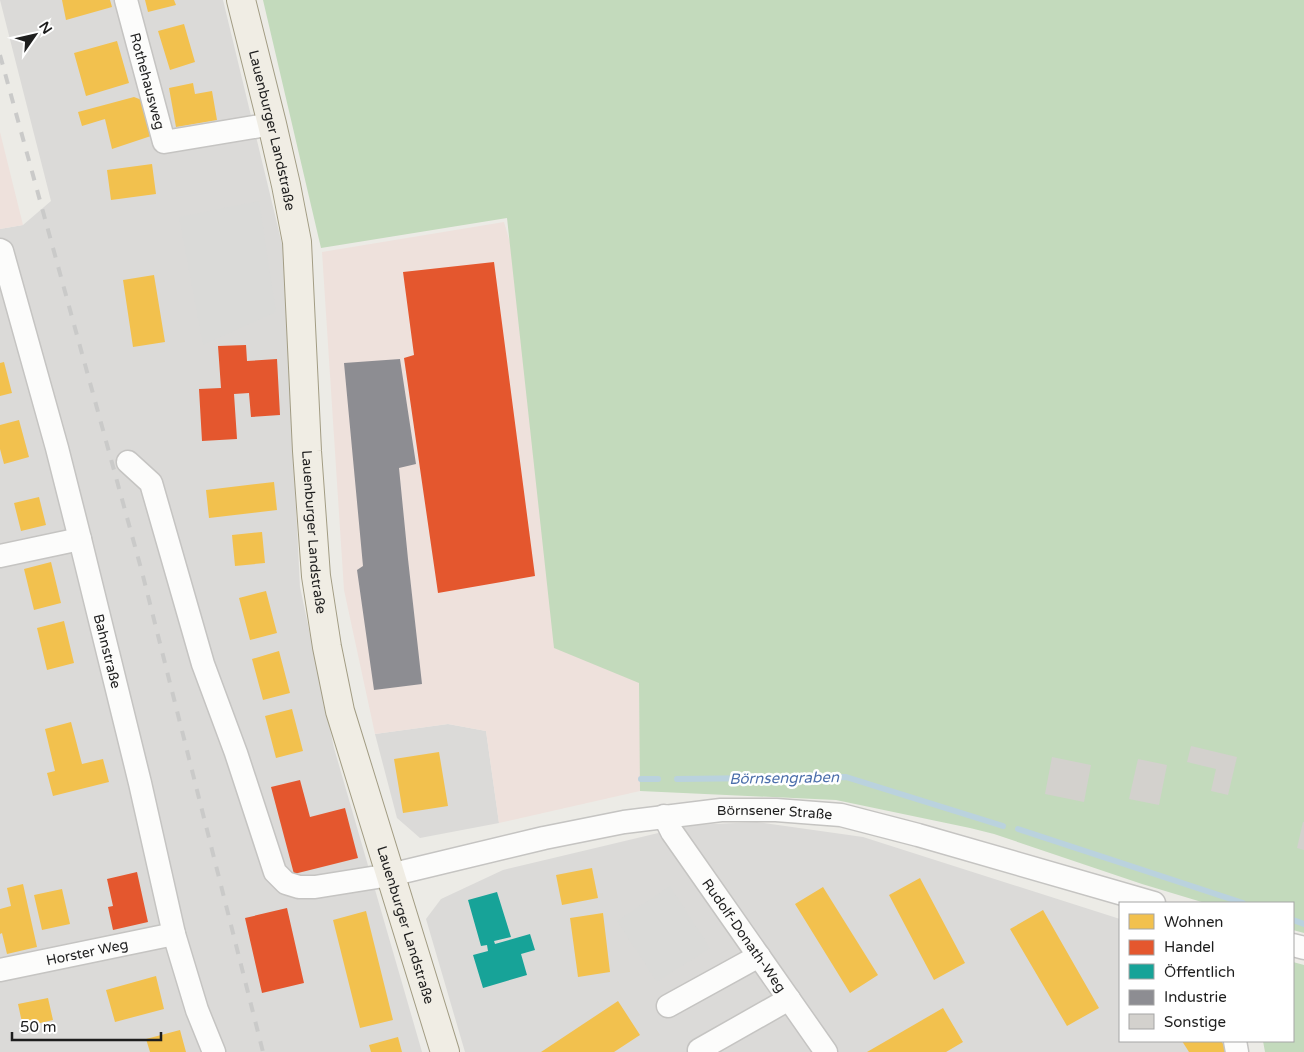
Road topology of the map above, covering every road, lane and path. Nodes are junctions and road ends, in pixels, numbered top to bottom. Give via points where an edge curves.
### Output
1 (126, 0) edge
2 (241, 0) edge
3 (272, 124) junction
4 (0, 250) edge
5 (128, 462) dead end
6 (80, 539) junction
7 (0, 556) edge
8 (664, 816) junction
9 (390, 876) junction
10 (1151, 902) edge
11 (174, 934) junction
12 (759, 956) junction
13 (0, 970) edge
14 (789, 999) junction
15 (668, 1006) dead end
16 (214, 1052) edge
17 (445, 1052) edge
18 (700, 1052) edge
19 (826, 1052) edge

1 - 3 street, Rothehausweg via 164,142
2 - 3 main road, Lauenburger Landstraße
3 - 9 main road, Lauenburger Landstraße via 297,242 308,470 316,576 327,647 340,711
4 - 6 street, Bahnstraße
5 - 9 street, Börnsener Straße via 151,483 203,664 275,872 286,883 299,887
6 - 7 street
6 - 11 street, Bahnstraße
8 - 9 street, Börnsener Straße via 544,838
8 - 10 street, Börnsener Straße via 721,810 841,815
8 - 12 street, Rudolf-Donath-Weg
9 - 17 main road, Lauenburger Landstraße
11 - 13 street, Horster Weg
11 - 16 street, Bahnstraße via 197,1010
12 - 14 street, Rudolf-Donath-Weg
12 - 15 street
14 - 18 street
14 - 19 street, Rudolf-Donath-Weg

